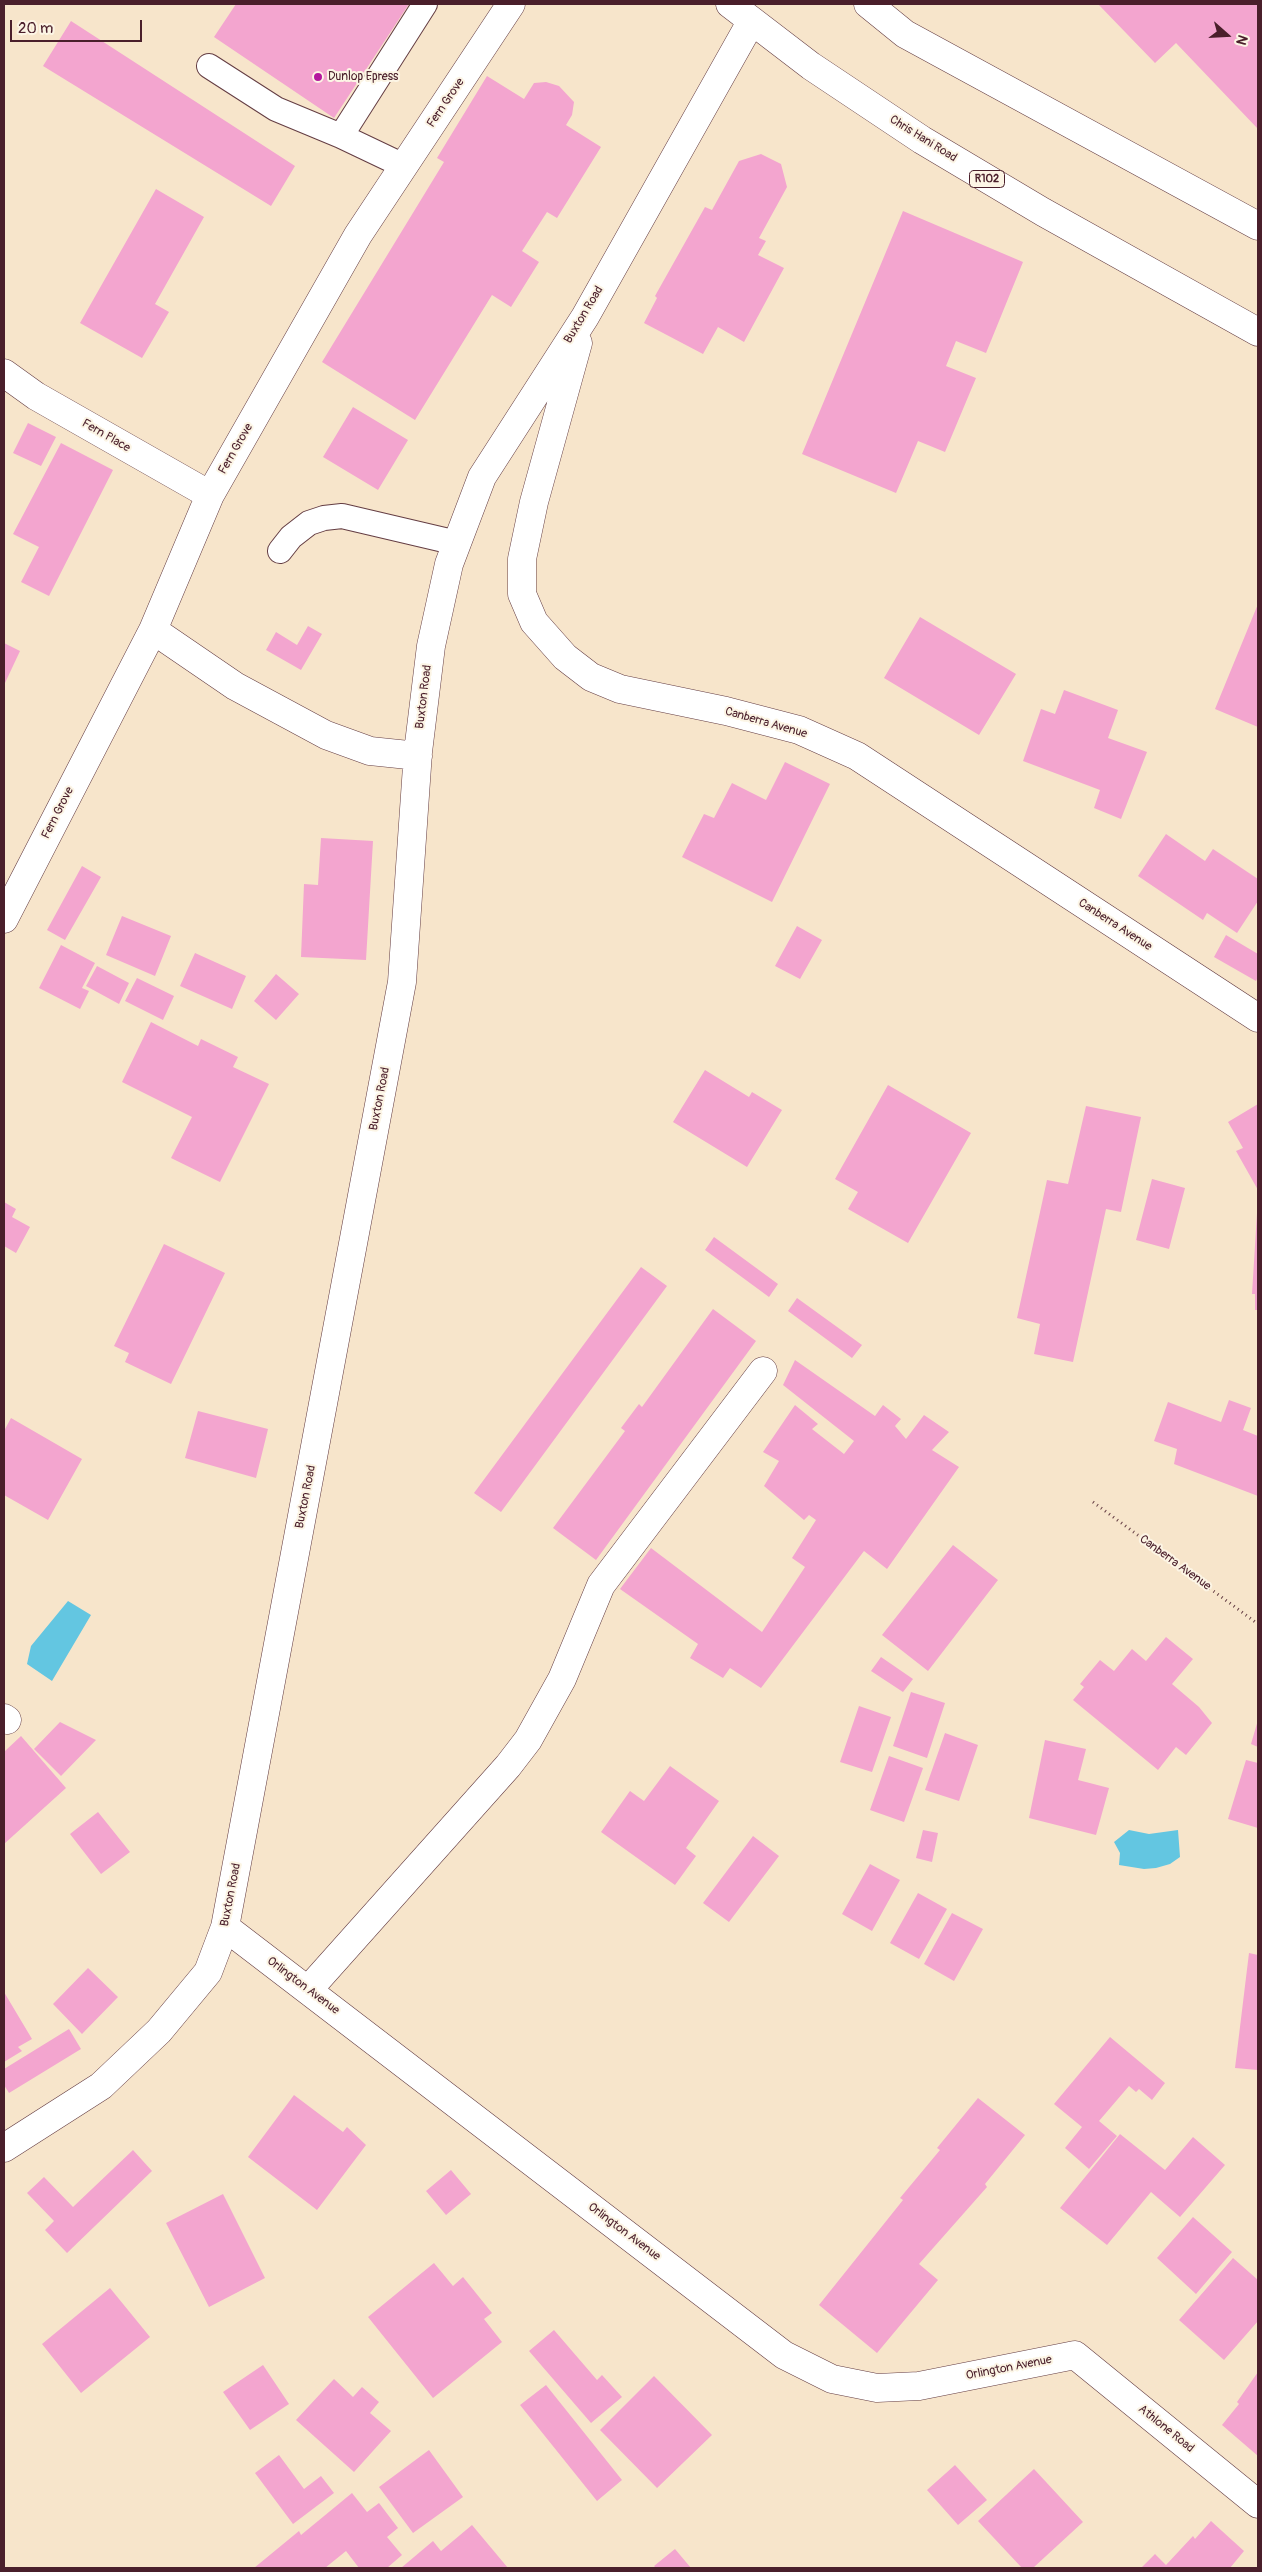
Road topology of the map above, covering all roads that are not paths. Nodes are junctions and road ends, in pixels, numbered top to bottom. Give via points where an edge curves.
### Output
1 (424, 4) edge
2 (511, 4) edge
3 (730, 4) edge
4 (868, 4) edge
5 (751, 22) junction
6 (209, 66) dead end
7 (341, 136) junction
8 (404, 166) junction
9 (1258, 226) edge
10 (585, 317) junction
11 (1258, 332) edge
12 (4, 373) edge
13 (210, 495) junction
14 (456, 543) junction
15 (280, 551) dead end
16 (153, 630) junction
17 (418, 756) junction
18 (4, 919) edge
19 (1258, 1018) edge
20 (763, 1371) dead end
21 (226, 1927) junction
22 (308, 1990) junction
23 (4, 2148) edge
24 (1075, 2355) joint
25 (1258, 2504) edge

1 - 7 lane
2 - 8 street, Fern Grove
3 - 5 street, Chris Hani Road / R102
4 - 9 street via 905,34
5 - 10 street, Buxton Road
5 - 11 street, Chris Hani Road / R102 via 810,66 922,140
6 - 7 lane via 276,109
7 - 8 lane
8 - 13 street, Fern Grove via 358,235
10 - 14 street, Buxton Road via 482,477
10 - 19 street, Canberra Avenue via 534,502 522,559 522,594 534,622 565,657 592,678 620,689 799,730 857,756
12 - 13 street, Fern Place via 36,396
13 - 16 street, Fern Grove
14 - 15 lane via 342,516 308,523
14 - 17 street, Buxton Road via 430,646
16 - 17 street via 235,686 326,735 370,751
16 - 18 street, Fern Grove
17 - 21 street, Buxton Road via 402,982
20 - 22 street via 601,1585 562,1679 528,1740
21 - 22 street, Orlington Avenue
21 - 23 street, Buxton Road via 208,1972 159,2031 101,2086
22 - 24 street, Orlington Avenue via 784,2355 832,2379 877,2388 919,2386
24 - 25 street, Athlone Road

